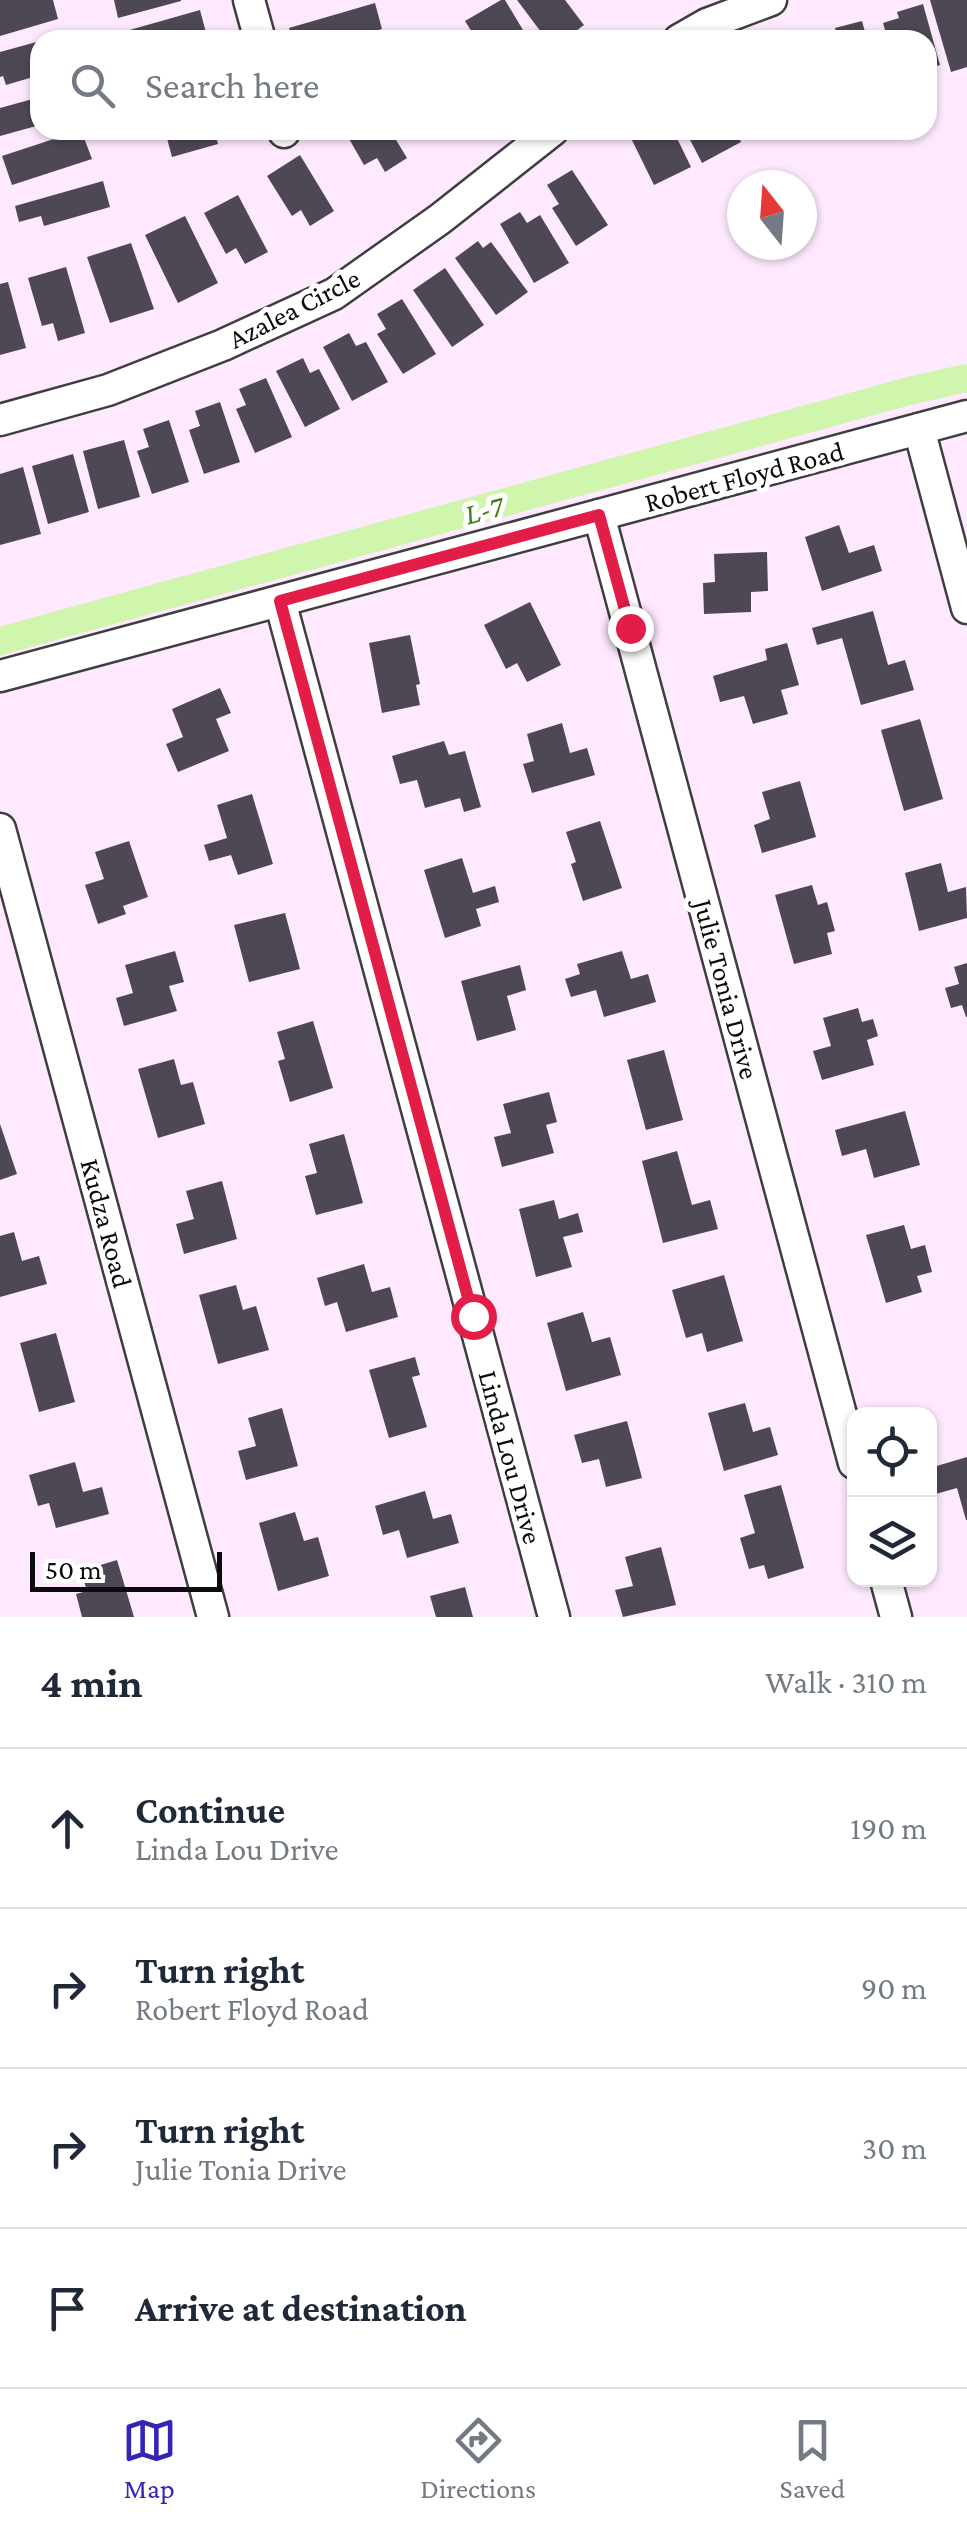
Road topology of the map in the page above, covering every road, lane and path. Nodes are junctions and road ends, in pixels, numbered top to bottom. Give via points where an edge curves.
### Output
1 (249, 0) edge
2 (772, 0) edge
3 (257, 30) edge
4 (696, 30) edge
5 (540, 140) edge
6 (967, 416) edge
7 (0, 420) edge
8 (918, 429) junction
9 (599, 515) junction
10 (280, 601) junction
11 (967, 608) edge
12 (0, 676) edge
13 (0, 829) edge
14 (847, 1437) edge
15 (888, 1587) edge
16 (213, 1617) edge
17 (554, 1617) edge
18 (896, 1617) edge

1 - 3 street
2 - 4 street
5 - 7 street, Azalea Circle via 334,294 108,390
6 - 8 street, Robert Floyd Road
8 - 9 street, Robert Floyd Road
8 - 11 street
9 - 10 street, Robert Floyd Road
9 - 14 street, Julie Tonia Drive
10 - 12 street, Robert Floyd Road
10 - 17 street, Linda Lou Drive
13 - 16 street, Kudza Road
15 - 18 street

